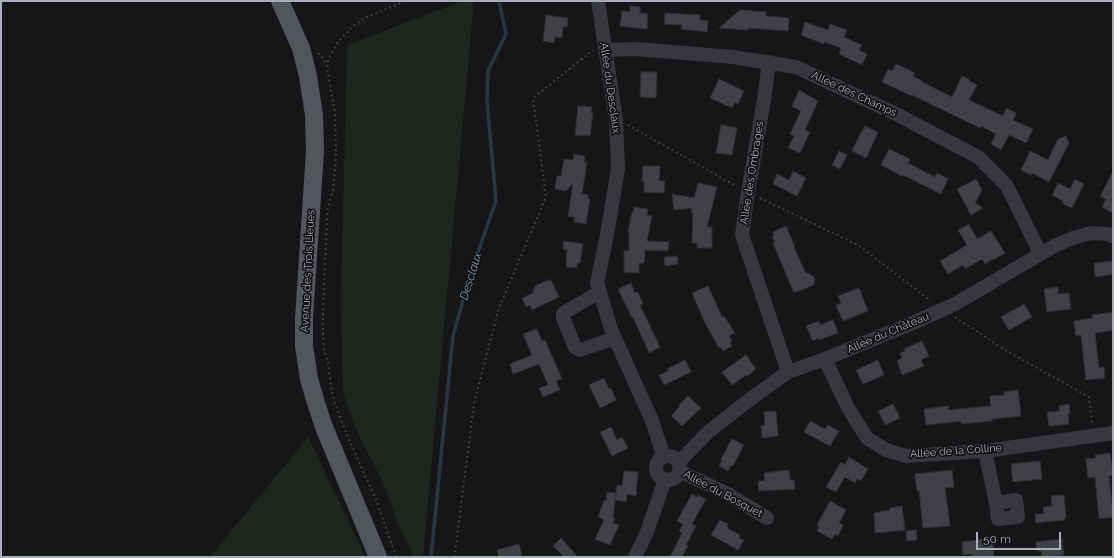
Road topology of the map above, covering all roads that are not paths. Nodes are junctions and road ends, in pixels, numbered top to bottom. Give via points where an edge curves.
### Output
1 (280, 1) edge
2 (598, 1) edge
3 (604, 45) junction
4 (769, 62) junction
5 (1113, 236) edge
6 (1040, 253) junction
7 (600, 292) junction
8 (615, 338) junction
9 (826, 359) junction
10 (788, 372) junction
11 (1113, 433) edge
12 (986, 451) junction
13 (664, 457) junction
14 (679, 467) junction
15 (664, 480) junction
16 (996, 502) dead end
17 (767, 518) dead end
18 (378, 557) edge
19 (634, 557) edge

1 - 18 main road, Avenue des Trois Lieues via 301,48 314,114 315,151 304,318 304,346 309,379 324,427
2 - 3 street, Allée du Desclaux
3 - 4 street, Allée des Champs
3 - 7 street, Allée du Desclaux via 616,120 618,169 597,283
4 - 6 street, Allée des Champs via 796,67 898,115 978,157 1007,186
4 - 10 street, Allée des Ombrages via 742,235
5 - 6 street, Allée du Château via 1091,233
6 - 9 street, Allée du Château via 943,310
7 - 8 street, Allée du Desclaux
7 - 8 street via 564,312 563,318 575,347 580,350
8 - 13 street, Allée du Desclaux via 651,418
9 - 10 street, Allée du Château
9 - 12 street, Allée de la Colline via 848,408 867,438 886,450 906,456
10 - 14 street, Allée du Château via 707,433
11 - 12 street, Allée de la Colline
12 - 16 street
13 - 14 street via 674,458
13 - 15 street via 658,462 656,469
14 - 15 street via 672,479
14 - 17 street, Allée du Bosquet
15 - 19 street via 647,532

